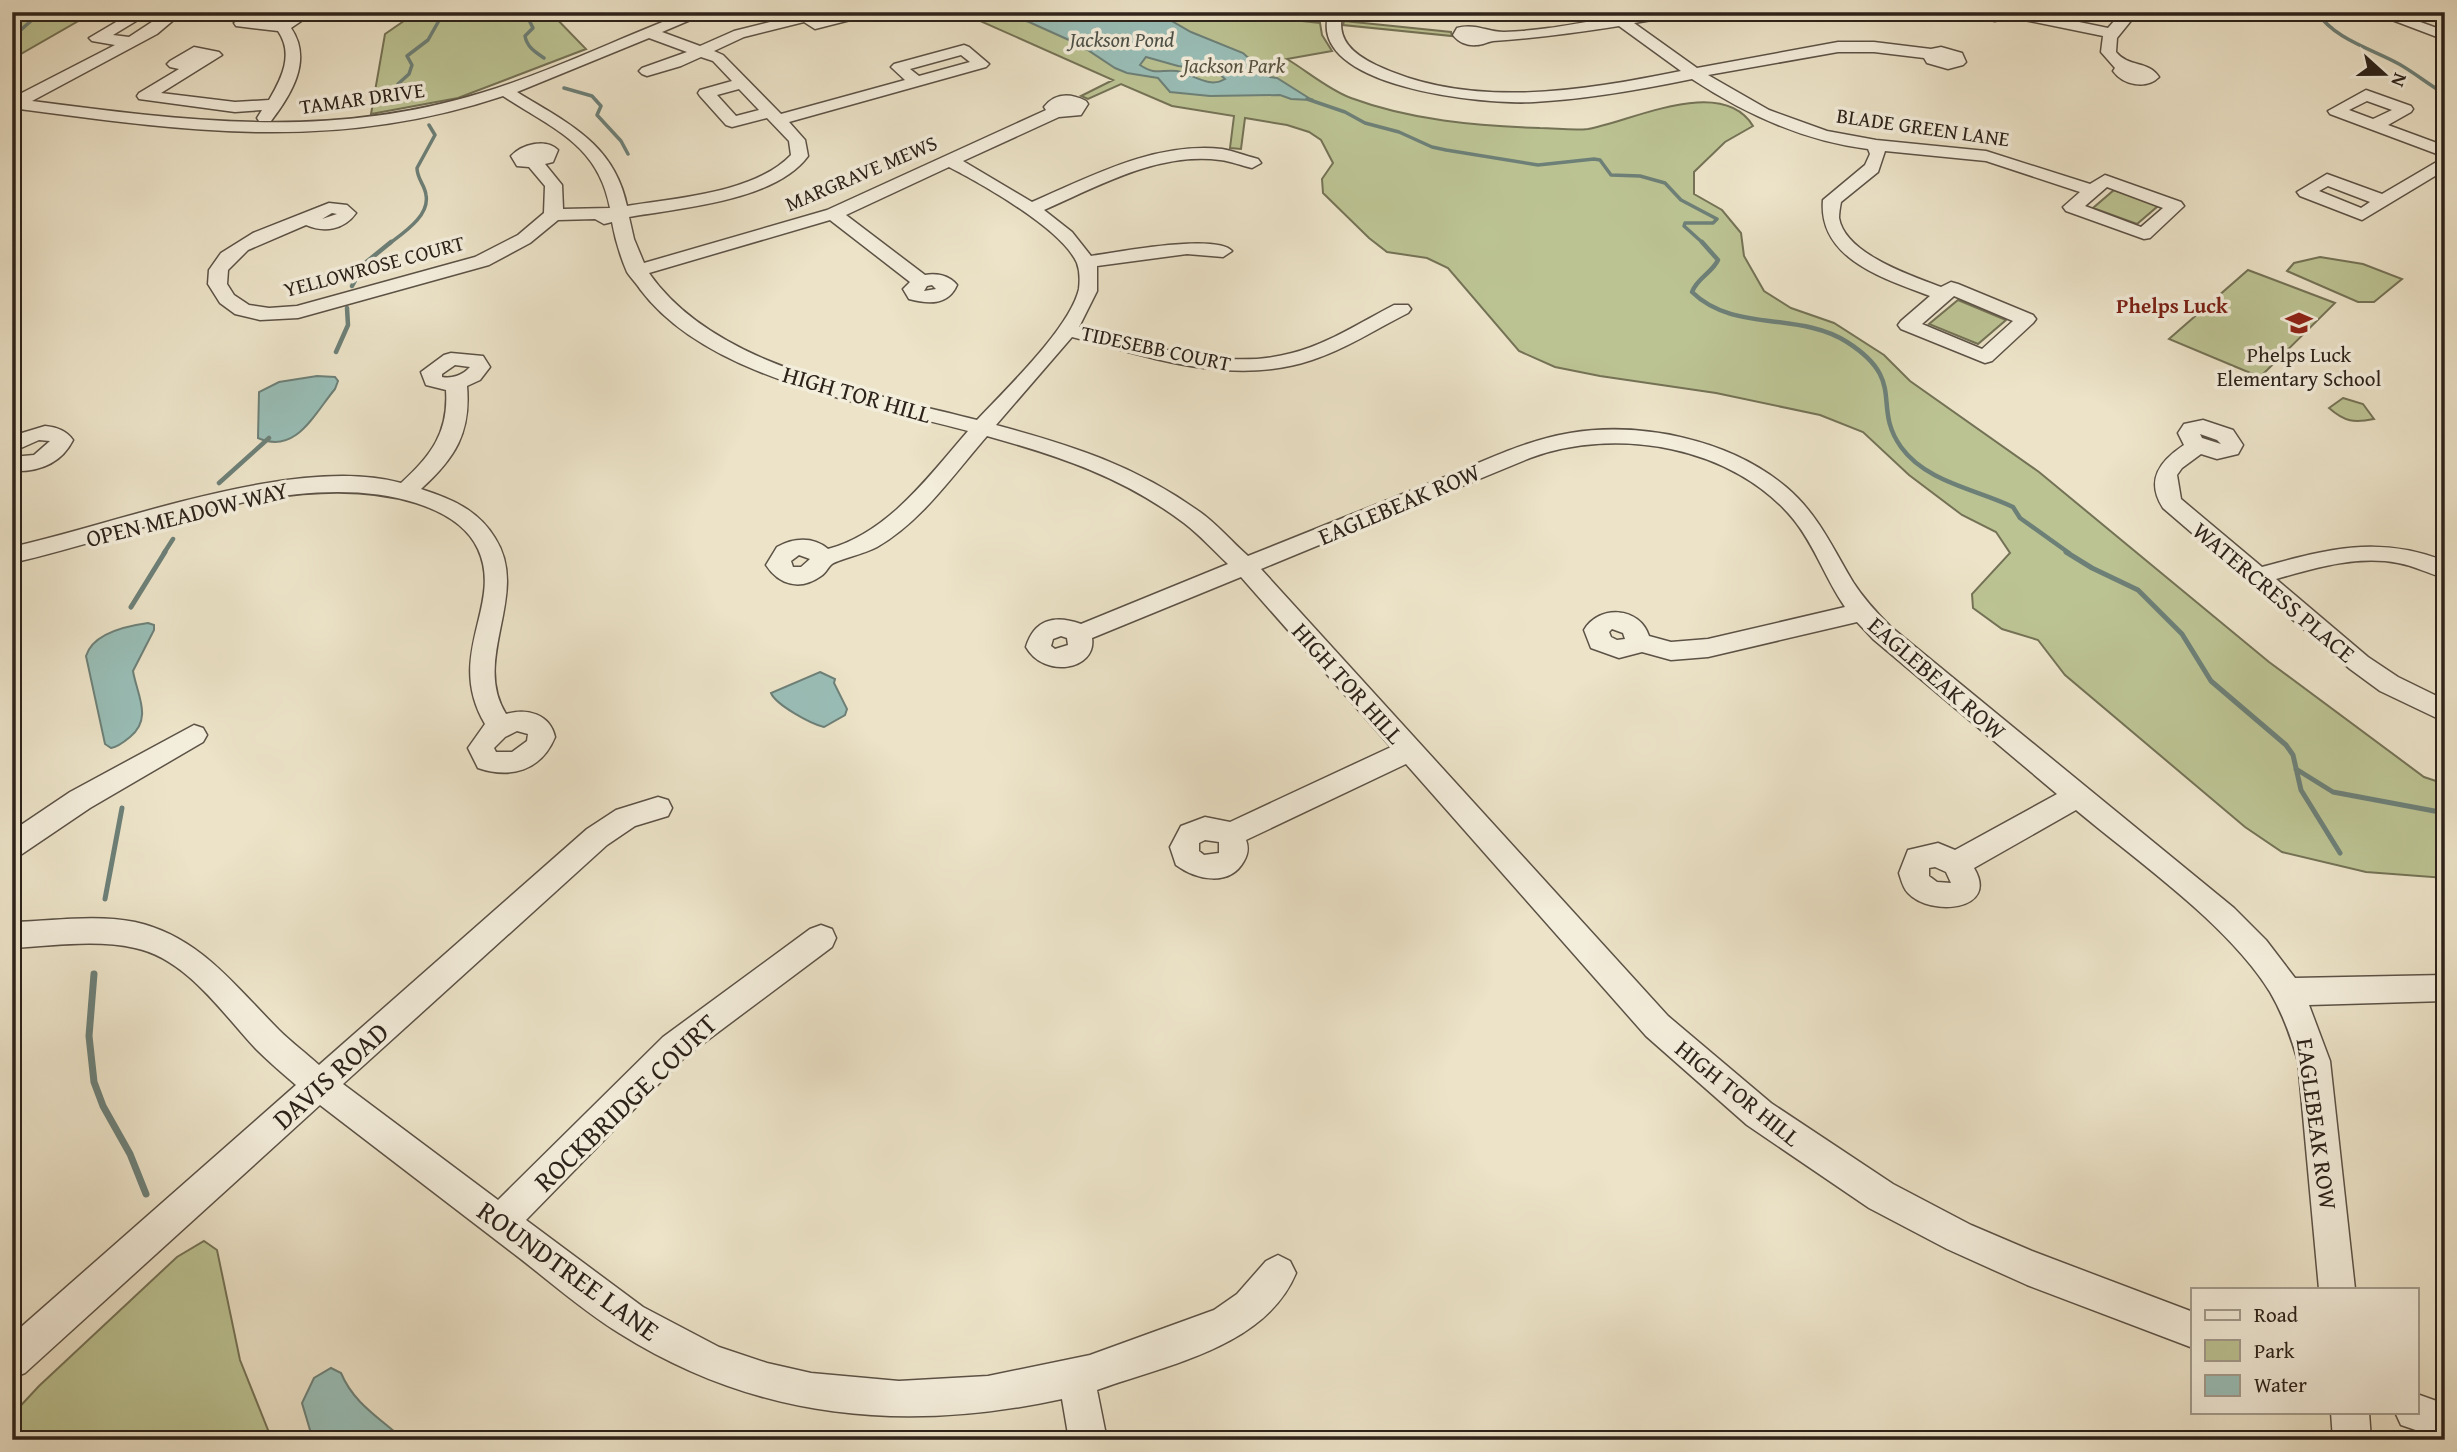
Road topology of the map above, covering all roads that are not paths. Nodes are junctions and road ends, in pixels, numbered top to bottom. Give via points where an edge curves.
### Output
1 (144, 12) edge
2 (176, 12) edge
3 (259, 12) edge
4 (275, 12) edge
5 (702, 12) edge
6 (864, 12) edge
7 (1336, 12) edge
8 (1676, 12) edge
9 (1982, 12) edge
10 (2009, 12) edge
11 (2132, 12) edge
12 (2378, 12) edge
13 (805, 15) edge
14 (1616, 17) edge
15 (647, 32) junction
16 (287, 33) junction
17 (2110, 33) junction
18 (1487, 37) dead end
19 (131, 42) junction
20 (2442, 42) edge
21 (701, 51) junction
22 (1931, 54) dead end
23 (195, 66) dead end
24 (2125, 68) dead end
25 (647, 71) dead end
26 (1693, 74) junction
27 (916, 82) dead end
28 (744, 83) junction
29 (504, 90) junction
30 (14, 103) edge
31 (275, 105) junction
32 (1056, 112) dead end
33 (774, 116) junction
34 (2375, 125) dead end
35 (254, 129) junction
36 (1875, 146) junction
37 (2445, 152) edge
38 (949, 161) junction
39 (536, 162) dead end
40 (2445, 162) edge
41 (1252, 163) dead end
42 (2092, 191) junction
43 (2383, 201) dead end
44 (1031, 209) junction
45 (619, 213) junction
46 (833, 214) junction
47 (312, 218) dead end
48 (549, 219) junction
49 (1223, 251) dead end
50 (1087, 262) junction
51 (636, 271) junction
52 (921, 281) dead end
53 (1944, 295) junction
54 (1401, 309) dead end
55 (1068, 330) junction
56 (456, 383) dead end
57 (982, 428) junction
58 (2198, 446) dead end
59 (407, 490) junction
60 (12, 555) edge
61 (822, 559) dead end
62 (1246, 568) junction
63 (2445, 570) edge
64 (2256, 577) junction
65 (1861, 612) junction
66 (1079, 634) dead end
67 (1637, 642) dead end
68 (2445, 712) edge
69 (500, 726) dead end
70 (194, 735) dead end
71 (1408, 751) junction
72 (2076, 797) junction
73 (658, 808) dead end
74 (1230, 835) dead end
75 (12, 846) edge
76 (1956, 864) dead end
77 (12, 935) edge
78 (821, 938) dead end
79 (2445, 988) edge
80 (2288, 992) junction
81 (318, 1084) junction
82 (501, 1221) junction
83 (1278, 1273) dead end
84 (2337, 1288) edge
85 (2191, 1329) edge
86 (12, 1360) edge
87 (1076, 1378) junction
88 (2418, 1413) edge
89 (2350, 1414) edge
90 (2445, 1423) edge
91 (1088, 1440) edge
92 (2352, 1440) edge

1 - 19 street via 97,38
2 - 19 street
3 - 16 street via 241,23
4 - 16 street via 303,15
5 - 15 street, TAMAR DRIVE
6 - 13 street via 815,25
7 - 26 street via 1332,31 1348,55 1392,77 1451,92 1558,97
8 - 14 street
9 - 10 street via 1998,18 2009,16
10 - 17 street
11 - 17 street
12 - 20 street
13 - 21 street via 739,34
14 - 18 street via 1528,36
14 - 26 street, BLADE GREEN LANE
15 - 21 street
15 - 29 street, TAMAR DRIVE
16 - 31 street via 294,58
17 - 24 street via 2110,52
19 - 30 street
21 - 25 street
21 - 28 street via 718,58
22 - 26 street via 1838,47
23 - 31 street via 145,96 235,107
26 - 36 street, BLADE GREEN LANE via 1728,97 1780,120
27 - 33 street
28 - 33 street
28 - 33 street via 706,93 732,122
29 - 35 street, TAMAR DRIVE via 398,117
29 - 45 street, HIGH TOR HILL via 592,151 605,166
30 - 35 street, TAMAR DRIVE
31 - 35 street
32 - 38 street, MARGRAVE MEWS
33 - 45 street via 801,146 800,159 787,171 757,186
34 - 37 street
36 - 42 street, BLADE GREEN LANE via 2000,159
36 - 53 street via 1878,154 1872,168 1832,200 1832,227 1862,258
38 - 44 street via 983,176
38 - 46 street, MARGRAVE MEWS
39 - 48 street via 555,188 557,197
40 - 43 street
41 - 44 street via 1219,154 1170,156 1136,165
42 - 42 street, BLADE GREEN LANE via 2105,180 2175,205 2144,234 2072,207
44 - 50 street
45 - 48 street via 579,224
45 - 51 street, HIGH TOR HILL
46 - 51 street, MARGRAVE MEWS
46 - 52 street
47 - 48 street, YELLOWROSE COURT via 239,248 220,267 215,282 219,290 238,309 251,313 298,312 482,261 511,247
49 - 50 street via 1187,248
50 - 55 street via 1086,297
51 - 57 street, HIGH TOR HILL via 670,310 746,359 803,380
53 - 53 street via 1951,288 2026,319 1985,357 1908,325
54 - 55 street, TIDESEBB COURT via 1308,354 1260,365 1196,360
55 - 57 street
56 - 59 street via 456,429 451,442 431,469
57 - 61 street via 888,529 854,549
57 - 62 street, HIGH TOR HILL via 1077,456 1140,482 1194,519
58 - 64 street, WATERCRESS PLACE via 2170,466 2166,493 2182,515
59 - 60 street, OPEN MEADOW WAY via 332,484 276,489
59 - 69 street, OPEN MEADOW WAY via 467,518 494,557 496,590 480,675 487,708
62 - 65 street, EAGLEBEAK ROW via 1532,450 1595,437 1640,438 1714,456 1780,493 1800,512
62 - 66 street, EAGLEBEAK ROW
62 - 71 street, HIGH TOR HILL
63 - 64 street via 2400,556 2357,551
64 - 68 street, WATERCRESS PLACE via 2369,670
65 - 67 street via 1708,648 1671,651
65 - 72 street, EAGLEBEAK ROW
70 - 75 street via 80,800
71 - 74 street
71 - 85 street, HIGH TOR HILL via 1657,1027 1759,1114 1820,1158 1959,1237 2027,1268
72 - 76 street
72 - 80 street, EAGLEBEAK ROW via 2245,937
73 - 81 street, DAVIS ROAD via 617,821
77 - 81 street via 108,933 156,941 175,950 191,960
78 - 82 street, ROCKBRIDGE COURT via 674,1047
79 - 80 street
80 - 84 street, EAGLEBEAK ROW via 2314,1060
81 - 82 street, ROUNDTREE LANE
81 - 86 street, DAVIS ROAD
82 - 87 street, ROUNDTREE LANE via 630,1320 724,1368 780,1385 846,1397 914,1401 989,1394
83 - 87 street, ROUNDTREE LANE via 1240,1315 1215,1329
87 - 91 street
88 - 90 street
89 - 92 street

